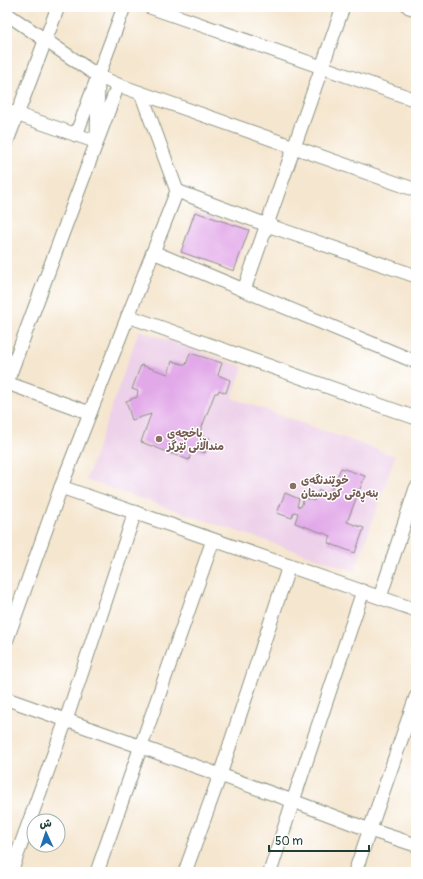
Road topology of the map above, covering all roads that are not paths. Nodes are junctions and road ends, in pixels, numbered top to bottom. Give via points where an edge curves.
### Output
1 (58, 7) edge
2 (124, 7) edge
3 (150, 7) edge
4 (343, 7) edge
5 (409, 7) edge
6 (416, 9) edge
7 (7, 14) edge
8 (46, 40) junction
9 (322, 67) junction
10 (98, 76) junction
11 (118, 85) junction
12 (141, 93) junction
13 (416, 100) edge
14 (97, 110) junction
15 (12, 112) edge
16 (76, 135) junction
17 (7, 141) edge
18 (97, 142) junction
19 (294, 147) junction
20 (416, 190) edge
21 (177, 191) junction
22 (267, 225) junction
23 (153, 252) junction
24 (416, 276) edge
25 (244, 290) junction
26 (128, 316) junction
27 (416, 362) edge
28 (7, 382) edge
29 (90, 413) junction
30 (416, 418) edge
31 (61, 487) junction
32 (416, 488) edge
33 (135, 512) junction
34 (213, 540) junction
35 (289, 566) junction
36 (363, 591) junction
37 (380, 597) junction
38 (416, 610) edge
39 (10, 619) edge
40 (7, 639) edge
41 (416, 697) edge
42 (7, 699) edge
43 (66, 720) junction
44 (141, 747) junction
45 (220, 775) junction
46 (293, 801) junction
47 (370, 830) junction
48 (416, 846) edge
49 (11, 872) edge
50 (97, 872) edge
51 (185, 872) edge
52 (270, 872) edge
53 (355, 872) edge

1 - 8 street
2 - 10 street
3 - 9 street
4 - 9 street
5 - 6 street
7 - 8 street
8 - 10 street
8 - 15 street
9 - 13 street
9 - 19 street
10 - 11 street
10 - 14 street
10 - 16 street
11 - 12 street
11 - 14 street
11 - 18 street
12 - 19 street
12 - 21 street
14 - 16 street
14 - 18 street
15 - 16 street
15 - 17 street
16 - 18 street
18 - 28 street
19 - 20 street
19 - 22 street
21 - 22 street
21 - 23 street
22 - 24 street
22 - 25 street
23 - 25 street
23 - 26 street
25 - 27 street
26 - 29 street
26 - 30 street
28 - 29 street
29 - 31 street
31 - 33 street
31 - 39 street
32 - 37 street
33 - 34 street
33 - 43 street
34 - 35 street
34 - 44 street
35 - 36 street
35 - 45 street
36 - 37 street
36 - 46 street
37 - 38 street
39 - 40 street
41 - 47 street
42 - 43 street
43 - 44 street
43 - 49 street
44 - 45 street
44 - 50 street
45 - 46 street
45 - 51 street
46 - 47 street
46 - 52 street
47 - 48 street
47 - 53 street

